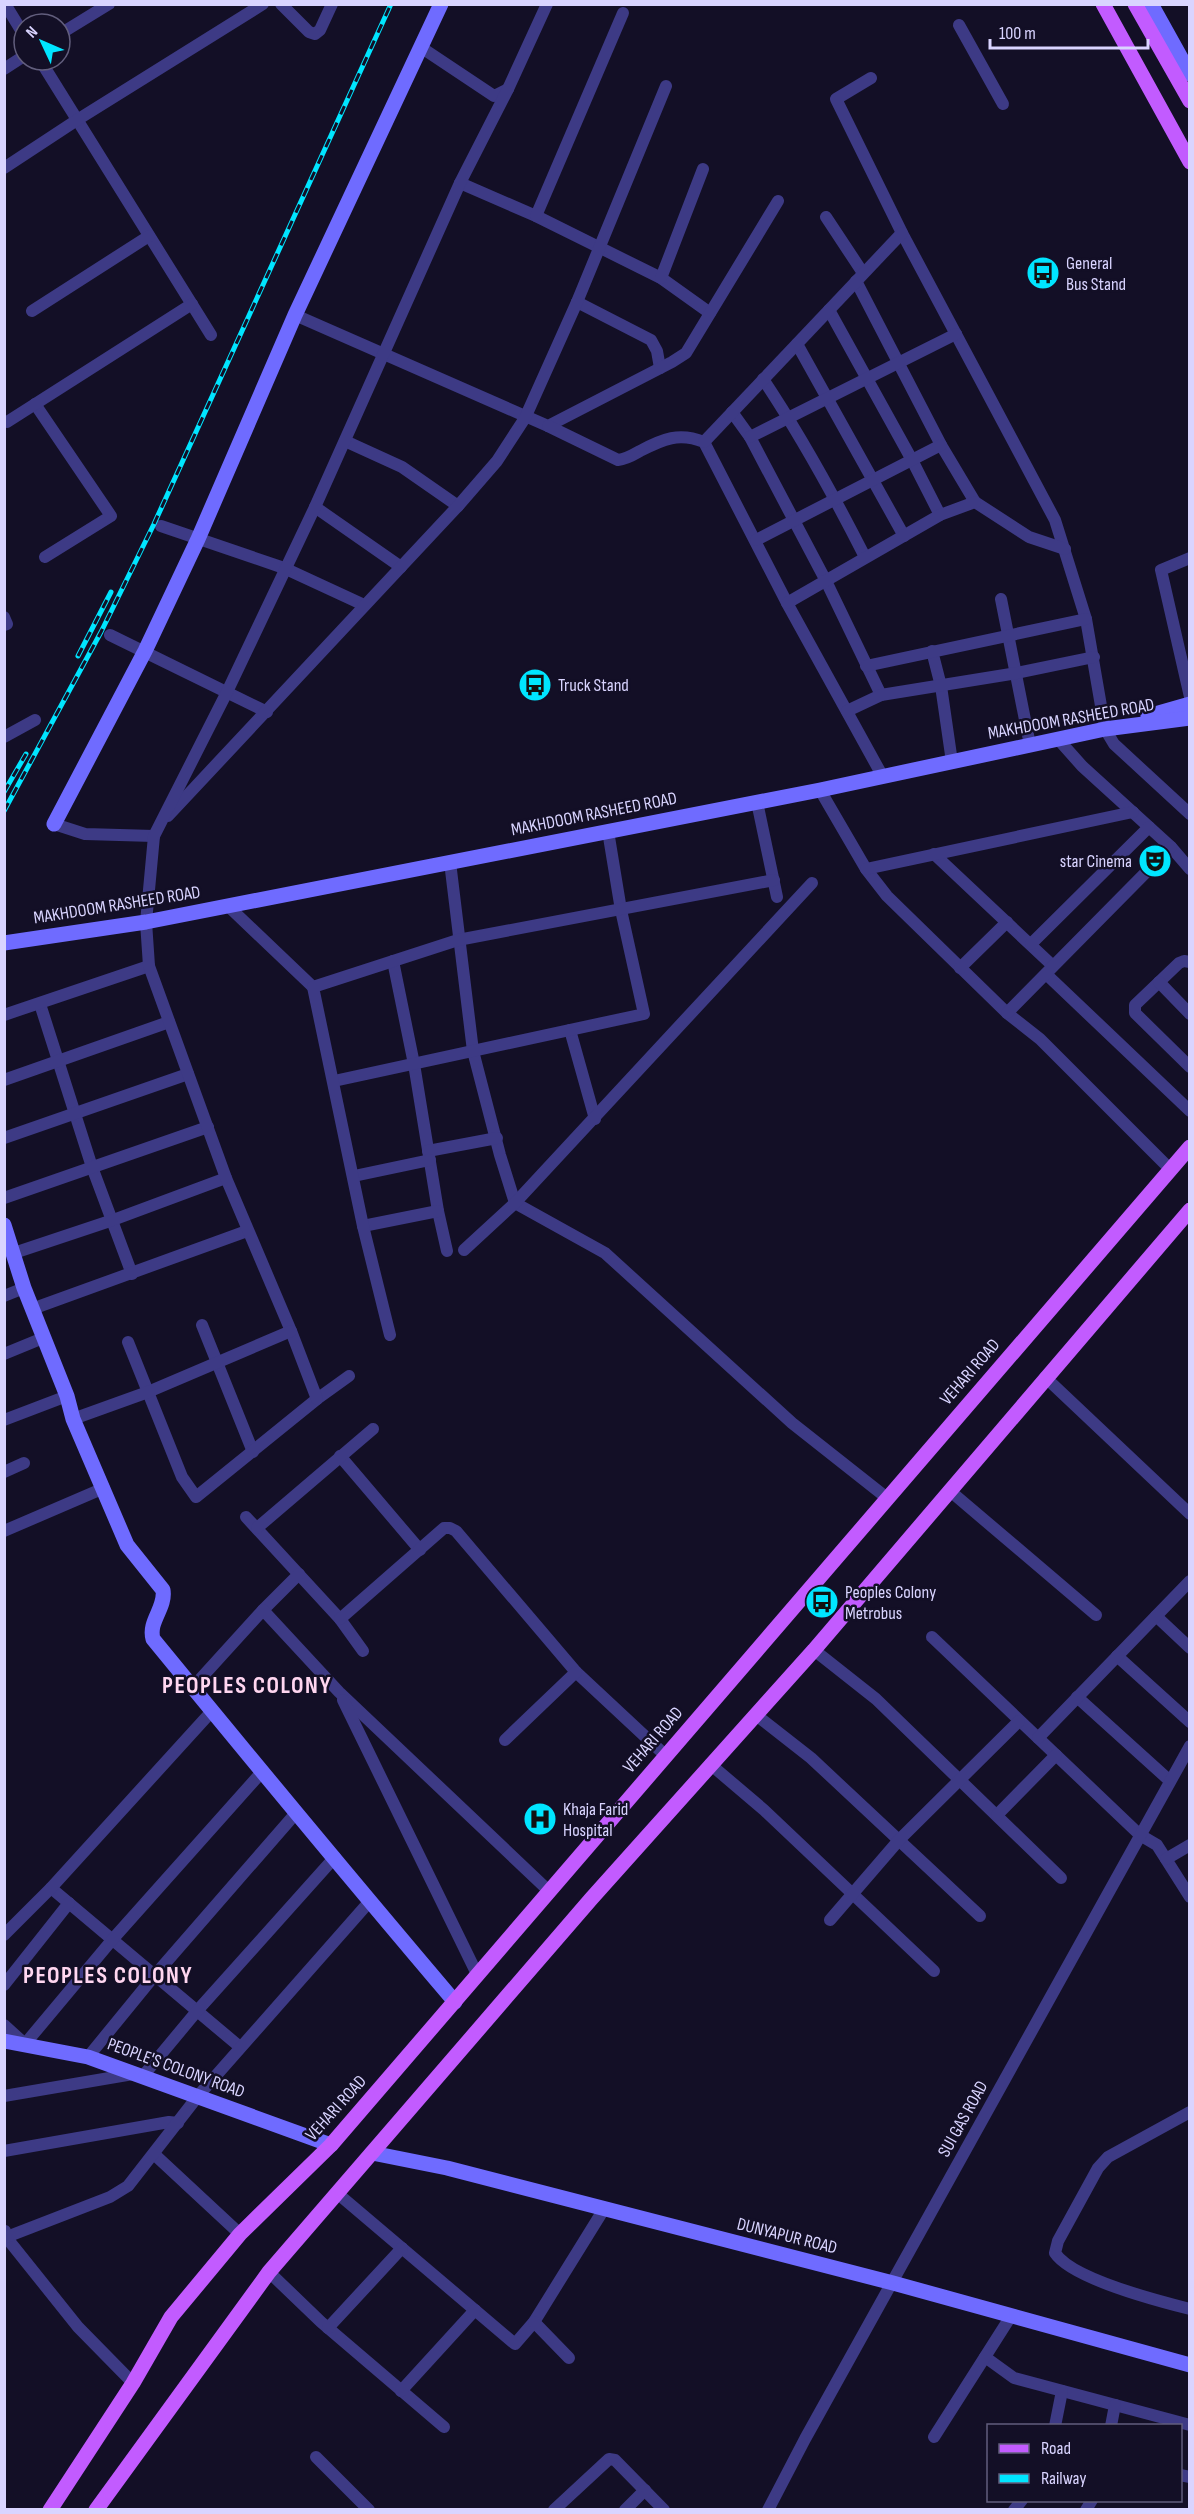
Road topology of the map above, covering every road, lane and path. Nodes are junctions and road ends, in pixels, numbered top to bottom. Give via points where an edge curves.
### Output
1 (109, 4) edge
2 (263, 4) edge
3 (281, 4) edge
4 (332, 4) edge
5 (441, 4) edge
6 (548, 4) edge
7 (1103, 4) edge
8 (1136, 4) edge
9 (1151, 4) edge
10 (623, 13) dead end
11 (958, 25) dead end
12 (72, 27) edge
13 (422, 48) junction
14 (47, 72) edge
15 (1190, 74) edge
16 (871, 78) dead end
17 (666, 86) dead end
18 (508, 89) junction
19 (1190, 100) edge
20 (1003, 104) dead end
21 (77, 120) junction
22 (1190, 162) edge
23 (4, 168) edge
24 (703, 168) dead end
25 (460, 183) junction
26 (778, 201) dead end
27 (536, 216) junction
28 (826, 217) dead end
29 (902, 232) junction
30 (149, 236) junction
31 (599, 248) junction
32 (860, 277) junction
33 (661, 278) junction
34 (577, 302) junction
35 (192, 304) junction
36 (829, 310) junction
37 (32, 311) dead end
38 (710, 313) junction
39 (295, 315) junction
40 (956, 334) junction
41 (211, 335) dead end
42 (796, 344) junction
43 (383, 355) junction
44 (898, 363) junction
45 (660, 368) junction
46 (867, 378) junction
47 (764, 379) junction
48 (828, 398) junction
49 (35, 404) junction
50 (732, 412) junction
51 (789, 417) junction
52 (525, 418) junction
53 (7, 422) dead end
54 (548, 426) junction
55 (750, 437) junction
56 (345, 441) junction
57 (704, 442) junction
58 (941, 445) junction
59 (912, 460) junction
60 (874, 480) junction
61 (836, 499) junction
62 (975, 502) junction
63 (458, 506) junction
64 (315, 507) junction
65 (940, 515) junction
66 (794, 521) junction
67 (161, 526) dead end
68 (904, 536) junction
69 (198, 539) junction
70 (756, 540) junction
71 (1065, 549) junction
72 (45, 557) dead end
73 (865, 557) junction
74 (1190, 558) edge
75 (401, 567) junction
76 (284, 568) junction
77 (826, 581) junction
78 (1001, 599) dead end
79 (787, 603) junction
80 (364, 605) junction
81 (4, 617) edge
82 (1086, 619) junction
83 (4, 625) edge
84 (110, 635) dead end
85 (1007, 636) junction
86 (145, 651) junction
87 (932, 651) junction
88 (1094, 657) junction
89 (866, 666) junction
90 (1017, 673) junction
91 (941, 686) junction
92 (227, 692) junction
93 (881, 695) junction
94 (1190, 697) edge
95 (1190, 704) edge
96 (847, 711) junction
97 (267, 712) junction
98 (1190, 718) edge
99 (35, 720) dead end
100 (1105, 729) junction
101 (4, 737) edge
102 (1058, 739) junction
103 (1030, 745) junction
104 (952, 762) junction
105 (883, 777) junction
106 (820, 790) junction
107 (757, 802) junction
108 (1132, 812) junction
109 (1190, 814) edge
110 (54, 824) joint
111 (1149, 827) junction
112 (156, 831) junction
113 (608, 831) junction
114 (1171, 847) junction
115 (934, 854) junction
116 (450, 862) junction
117 (1188, 864) edge
118 (866, 869) junction
119 (774, 880) junction
120 (812, 883) dead end
121 (777, 897) dead end
122 (228, 906) junction
123 (621, 910) junction
124 (146, 922) junction
125 (1007, 922) junction
126 (458, 940) junction
127 (4, 943) edge
128 (1031, 944) junction
129 (393, 962) junction
130 (1190, 962) edge
131 (149, 966) junction
132 (960, 968) junction
133 (1050, 970) junction
134 (1159, 982) junction
135 (313, 987) junction
136 (40, 1004) junction
137 (1007, 1013) junction
138 (1190, 1014) edge
139 (4, 1015) edge
140 (169, 1022) junction
141 (570, 1030) junction
142 (473, 1051) junction
143 (57, 1061) junction
144 (414, 1064) junction
145 (1190, 1067) edge
146 (188, 1074) junction
147 (4, 1080) edge
148 (334, 1081) junction
149 (1190, 1111) edge
150 (75, 1114) junction
151 (595, 1119) junction
152 (208, 1127) junction
153 (4, 1138) edge
154 (497, 1138) junction
155 (1190, 1147) edge
156 (429, 1156) junction
157 (92, 1167) junction
158 (1170, 1169) junction
159 (354, 1176) junction
160 (226, 1178) junction
161 (4, 1198) edge
162 (515, 1203) junction
163 (438, 1210) junction
164 (1190, 1210) edge
165 (113, 1220) junction
166 (4, 1225) edge
167 (363, 1226) junction
168 (247, 1231) junction
169 (9, 1246) edge
170 (464, 1250) dead end
171 (447, 1251) dead end
172 (132, 1274) junction
173 (24, 1288) junction
174 (4, 1296) edge
175 (32, 1309) junction
176 (202, 1325) dead end
177 (291, 1331) junction
178 (390, 1335) dead end
179 (43, 1338) junction
180 (128, 1342) dead end
181 (4, 1354) edge
182 (217, 1362) junction
183 (349, 1376) dead end
184 (1045, 1377) junction
185 (148, 1392) junction
186 (67, 1396) junction
187 (317, 1399) junction
188 (73, 1419) junction
189 (4, 1420) edge
190 (373, 1429) dead end
191 (253, 1452) junction
192 (340, 1456) junction
193 (24, 1463) dead end
194 (4, 1472) edge
195 (104, 1488) junction
196 (949, 1490) junction
197 (887, 1498) junction
198 (1190, 1514) edge
199 (246, 1517) dead end
200 (257, 1528) junction
201 (4, 1531) edge
202 (420, 1550) junction
203 (299, 1574) junction
204 (1190, 1581) edge
205 (263, 1610) junction
206 (1096, 1614) dead end
207 (1156, 1616) junction
208 (340, 1619) junction
209 (932, 1637) dead end
210 (1190, 1648) edge
211 (814, 1650) junction
212 (363, 1651) dead end
213 (1117, 1656) junction
214 (576, 1672) junction
215 (193, 1687) junction
216 (339, 1692) junction
217 (1077, 1697) junction
218 (212, 1711) junction
219 (756, 1715) junction
220 (1019, 1720) junction
221 (1190, 1722) edge
222 (1038, 1738) junction
223 (505, 1740) dead end
224 (1190, 1746) edge
225 (665, 1755) junction
226 (1056, 1755) junction
227 (710, 1764) junction
228 (261, 1773) junction
229 (960, 1779) junction
230 (1170, 1781) junction
231 (296, 1813) junction
232 (997, 1815) junction
233 (1140, 1836) junction
234 (899, 1840) junction
235 (1190, 1845) edge
236 (335, 1857) junction
237 (1166, 1859) junction
238 (1061, 1878) dead end
239 (51, 1888) junction
240 (550, 1892) junction
241 (852, 1893) junction
242 (1190, 1897) edge
243 (370, 1901) junction
244 (69, 1903) junction
245 (980, 1916) dead end
246 (830, 1920) dead end
247 (4, 1935) edge
248 (112, 1940) junction
249 (934, 1971) dead end
250 (155, 1975) junction
251 (478, 1976) junction
252 (4, 1985) edge
253 (455, 2002) junction
254 (197, 2011) junction
255 (4, 2025) edge
256 (4, 2041) edge
257 (25, 2044) junction
258 (240, 2047) junction
259 (88, 2057) junction
260 (139, 2075) junction
261 (198, 2096) junction
262 (4, 2097) edge
263 (1190, 2112) edge
264 (178, 2123) junction
265 (331, 2145) junction
266 (4, 2151) edge
267 (372, 2153) junction
268 (154, 2155) junction
269 (338, 2193) junction
270 (604, 2209) junction
271 (240, 2234) junction
272 (5, 2235) edge
273 (402, 2248) junction
274 (269, 2272) junction
275 (893, 2283) junction
276 (1190, 2309) edge
277 (474, 2310) junction
278 (1011, 2316) junction
279 (534, 2322) junction
280 (328, 2328) junction
281 (985, 2357) junction
282 (569, 2358) dead end
283 (1190, 2365) edge
284 (133, 2383) junction
285 (401, 2391) junction
286 (1062, 2391) junction
287 (1114, 2405) junction
288 (1055, 2424) edge
289 (1111, 2424) edge
290 (1190, 2425) edge
291 (444, 2427) dead end
292 (934, 2437) dead end
293 (316, 2457) dead end
294 (645, 2490) junction
295 (100, 2508) edge
296 (50, 2510) edge
297 (369, 2510) edge
298 (554, 2510) edge
299 (625, 2510) edge
300 (664, 2510) edge
301 (768, 2510) edge

1 - 12 street
2 - 21 street
3 - 4 street via 315,34
5 - 13 street
6 - 18 street
7 - 22 main road
8 - 19 main road
9 - 15 street
10 - 27 street
11 - 20 street
13 - 18 street via 494,96
13 - 39 street
14 - 21 street
16 - 29 street via 836,99
17 - 31 street
18 - 25 street
21 - 23 street
21 - 30 street
24 - 33 street
25 - 27 street
25 - 43 street
26 - 38 street
27 - 31 street
28 - 32 street
29 - 32 street
29 - 40 street
30 - 35 street
30 - 37 street
31 - 33 street
31 - 34 street
32 - 36 street
32 - 44 street
33 - 38 street
34 - 45 street via 651,340
34 - 52 street
35 - 41 street
35 - 49 street
36 - 42 street
36 - 46 street
38 - 45 street via 686,353
39 - 43 street
39 - 69 street
40 - 44 street
40 - 71 street via 1055,520
42 - 47 street
42 - 48 street
43 - 52 street
43 - 56 street
44 - 46 street
44 - 58 street
45 - 54 street
46 - 48 street
46 - 59 street
47 - 50 street
47 - 51 street
48 - 51 street
48 - 60 street
49 - 53 street
49 - 72 street via 111,516
50 - 55 street
50 - 57 street
51 - 55 street
51 - 61 street
52 - 54 street
52 - 63 street via 497,461
54 - 57 street via 618,460 671,437 693,437
55 - 66 street
56 - 63 street via 402,467
56 - 64 street
57 - 70 street
58 - 59 street
58 - 62 street
59 - 60 street
59 - 65 street
60 - 61 street
60 - 68 street
61 - 66 street
61 - 73 street
62 - 65 street
62 - 71 street via 1029,537
63 - 75 street
64 - 75 street
64 - 76 street
65 - 68 street
66 - 70 street
66 - 77 street
67 - 69 street
68 - 73 street
69 - 76 street
69 - 86 street
70 - 79 street
71 - 82 street
73 - 77 street
74 - 94 street via 1161,570
75 - 80 street
76 - 80 street
76 - 92 street
77 - 79 street
77 - 89 street
78 - 85 street
79 - 96 street
80 - 97 street
81 - 83 street
82 - 85 street
82 - 88 street
84 - 86 street
85 - 87 street
85 - 90 street
86 - 92 street
86 - 110 street
87 - 89 street
87 - 91 street
88 - 90 street
88 - 100 street
89 - 93 street
90 - 91 street
90 - 103 street
91 - 93 street
91 - 104 street
92 - 97 street
92 - 112 street
93 - 96 street
95 - 100 street
96 - 105 street
97 - 112 street
98 - 100 street, MAKHDOOM RASHEED ROAD
99 - 101 street
100 - 102 street, MAKHDOOM RASHEED ROAD
100 - 109 street via 1114,744
102 - 103 street, MAKHDOOM RASHEED ROAD
102 - 108 street
103 - 104 street, MAKHDOOM RASHEED ROAD
104 - 105 street, MAKHDOOM RASHEED ROAD
105 - 106 street, MAKHDOOM RASHEED ROAD
106 - 107 street, MAKHDOOM RASHEED ROAD
106 - 118 street
107 - 113 street, MAKHDOOM RASHEED ROAD
107 - 119 street
108 - 111 street
108 - 115 street
110 - 112 street via 85,834
111 - 114 street
111 - 128 street
112 - 124 street
113 - 116 street, MAKHDOOM RASHEED ROAD
113 - 123 street
114 - 117 street
114 - 133 street
115 - 118 street
115 - 125 street
116 - 122 street, MAKHDOOM RASHEED ROAD
116 - 126 street
118 - 132 street via 887,896
119 - 121 street
119 - 123 street
120 - 151 street
122 - 124 street, MAKHDOOM RASHEED ROAD
122 - 135 street
123 - 126 street
123 - 141 street via 644,1014
124 - 127 street, MAKHDOOM RASHEED ROAD
124 - 131 street
125 - 128 street
125 - 132 street
126 - 129 street
126 - 142 street
128 - 133 street
129 - 135 street
129 - 144 street
130 - 134 street via 1179,963
131 - 136 street
131 - 140 street
132 - 137 street
133 - 137 street
133 - 149 street
134 - 138 street
134 - 145 street via 1135,1005 1135,1013
135 - 148 street
136 - 139 street
136 - 143 street
137 - 158 street via 1040,1039
140 - 143 street
140 - 146 street
141 - 142 street
141 - 151 street
142 - 144 street
142 - 154 street
143 - 147 street
143 - 150 street
144 - 148 street
144 - 156 street
146 - 150 street
146 - 152 street
148 - 159 street
150 - 153 street
150 - 157 street
151 - 162 street
152 - 157 street
152 - 160 street
154 - 156 street
154 - 162 street
155 - 158 main road, VEHARI ROAD
156 - 159 street
156 - 163 street
157 - 161 street
157 - 165 street
158 - 197 main road, VEHARI ROAD
159 - 167 street
160 - 165 street
160 - 168 street
162 - 170 street
162 - 197 street via 605,1253 792,1423
163 - 167 street
163 - 171 street
164 - 184 main road
165 - 169 street
165 - 172 street
166 - 169 street
167 - 178 street
168 - 172 street
168 - 177 street
169 - 173 street
172 - 175 street
173 - 174 street
173 - 175 street
175 - 179 street
176 - 182 street
177 - 182 street
177 - 187 street
179 - 181 street
179 - 186 street
180 - 185 street
182 - 185 street
182 - 191 street
183 - 187 street
184 - 196 main road
184 - 198 street
185 - 188 street
185 - 191 street via 182,1477 196,1497
186 - 188 street
186 - 189 street
187 - 191 street
188 - 195 street
190 - 192 street
192 - 200 street
192 - 202 street
193 - 194 street
195 - 201 street
195 - 215 street via 127,1545 164,1590 152,1626 153,1639
196 - 206 street
196 - 211 main road
197 - 225 main road, VEHARI ROAD
199 - 200 street
200 - 203 street
202 - 208 street
202 - 214 street via 444,1528 456,1531
203 - 205 street
203 - 208 street
204 - 207 street
205 - 215 street
205 - 216 street
207 - 210 street
207 - 213 street
208 - 212 street
209 - 220 street
211 - 219 main road
211 - 229 street via 876,1699
213 - 217 street
213 - 221 street
214 - 223 street
214 - 225 street
215 - 218 street
216 - 240 street
216 - 251 street
217 - 222 street
217 - 230 street
218 - 228 street
218 - 239 street
219 - 227 main road
219 - 234 street via 812,1758
220 - 222 street
220 - 229 street
222 - 226 street
224 - 230 street, SUI GAS ROAD
225 - 240 main road, VEHARI ROAD
226 - 232 street
226 - 233 street
227 - 241 street
227 - 267 main road
228 - 231 street
228 - 248 street
229 - 232 street
229 - 234 street
230 - 233 street, SUI GAS ROAD
231 - 236 street
231 - 250 street
232 - 238 street
233 - 237 street via 1157,1845
233 - 275 street, SUI GAS ROAD
234 - 241 street
234 - 245 street
235 - 237 street
236 - 243 street
236 - 254 street
237 - 242 street
239 - 244 street
239 - 247 street
240 - 251 main road, VEHARI ROAD
241 - 246 street
241 - 249 street
243 - 253 street
243 - 258 street
244 - 248 street
244 - 252 street
248 - 250 street
248 - 257 street
250 - 254 street
250 - 259 street
251 - 253 main road, VEHARI ROAD
253 - 265 main road, VEHARI ROAD
254 - 258 street
254 - 260 street
255 - 257 street
256 - 257 street, PEOPLE'S COLONY ROAD
257 - 259 street, PEOPLE'S COLONY ROAD
258 - 261 street
259 - 260 street, PEOPLE'S COLONY ROAD
260 - 261 street, PEOPLE'S COLONY ROAD
260 - 262 street
261 - 264 street
261 - 265 street, PEOPLE'S COLONY ROAD
263 - 276 street via 1108,2157 1098,2168 1055,2253 1100,2281
264 - 266 street
264 - 268 street
265 - 271 main road, VEHARI ROAD
267 - 269 main road
267 - 270 street, DUNYAPUR ROAD via 447,2168
268 - 271 street
268 - 272 street via 128,2186 110,2197
269 - 273 street
269 - 274 main road
270 - 275 street, DUNYAPUR ROAD
270 - 279 street
271 - 284 main road, VEHARI ROAD via 171,2317
272 - 284 street via 78,2327
273 - 277 street
273 - 280 street
274 - 280 street
274 - 295 main road
275 - 278 street, DUNYAPUR ROAD
275 - 301 street, SUI GAS ROAD
277 - 279 street via 515,2344
277 - 285 street
278 - 281 street
278 - 283 street, DUNYAPUR ROAD
279 - 282 street
280 - 285 street
281 - 286 street via 1014,2378
281 - 292 street
284 - 296 main road, VEHARI ROAD
285 - 291 street
286 - 287 street
286 - 288 street
287 - 289 street
287 - 290 street
293 - 297 street
294 - 298 street via 615,2460 609,2459
294 - 299 street
294 - 300 street

